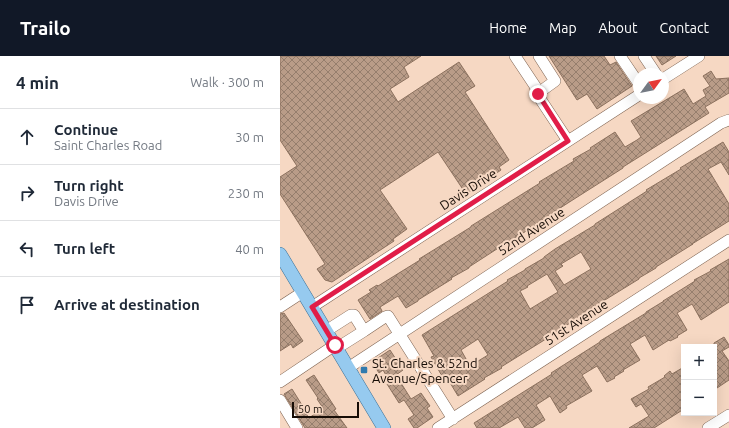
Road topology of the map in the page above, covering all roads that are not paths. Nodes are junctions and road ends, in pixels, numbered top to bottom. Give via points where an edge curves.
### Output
1 (515, 56) edge
2 (539, 56) edge
3 (620, 56) edge
4 (644, 56) edge
5 (699, 56) edge
6 (652, 68) edge
7 (633, 75) edge
8 (669, 75) edge
9 (538, 94) junction
10 (633, 99) edge
11 (729, 120) edge
12 (568, 141) junction
13 (729, 240) edge
14 (280, 254) edge
15 (303, 292) junction
16 (280, 307) edge
17 (312, 307) junction
18 (326, 331) junction
19 (364, 331) junction
20 (399, 334) junction
21 (336, 347) junction
22 (348, 368) junction
23 (280, 382) edge
24 (280, 400) edge
25 (729, 415) edge
26 (453, 419) junction
27 (297, 428) edge
28 (384, 428) edge
29 (438, 428) edge
30 (708, 428) edge

1 - 9 street
2 - 9 street via 555,81
3 - 7 street
4 - 6 street
5 - 8 street
9 - 12 street
10 - 12 street, Davis Drive
11 - 20 street, 52nd Avenue
12 - 17 street, Davis Drive
13 - 26 street, 51st Avenue
14 - 15 main road
15 - 16 street
15 - 17 main road
17 - 18 main road
18 - 19 street via 351,315 354,315
18 - 21 main road
19 - 20 street via 388,316
19 - 21 street
20 - 22 street, 52nd Avenue
20 - 26 street
21 - 22 main road
21 - 23 street
22 - 28 main road
24 - 27 street
25 - 30 street
26 - 29 street, 51st Avenue

